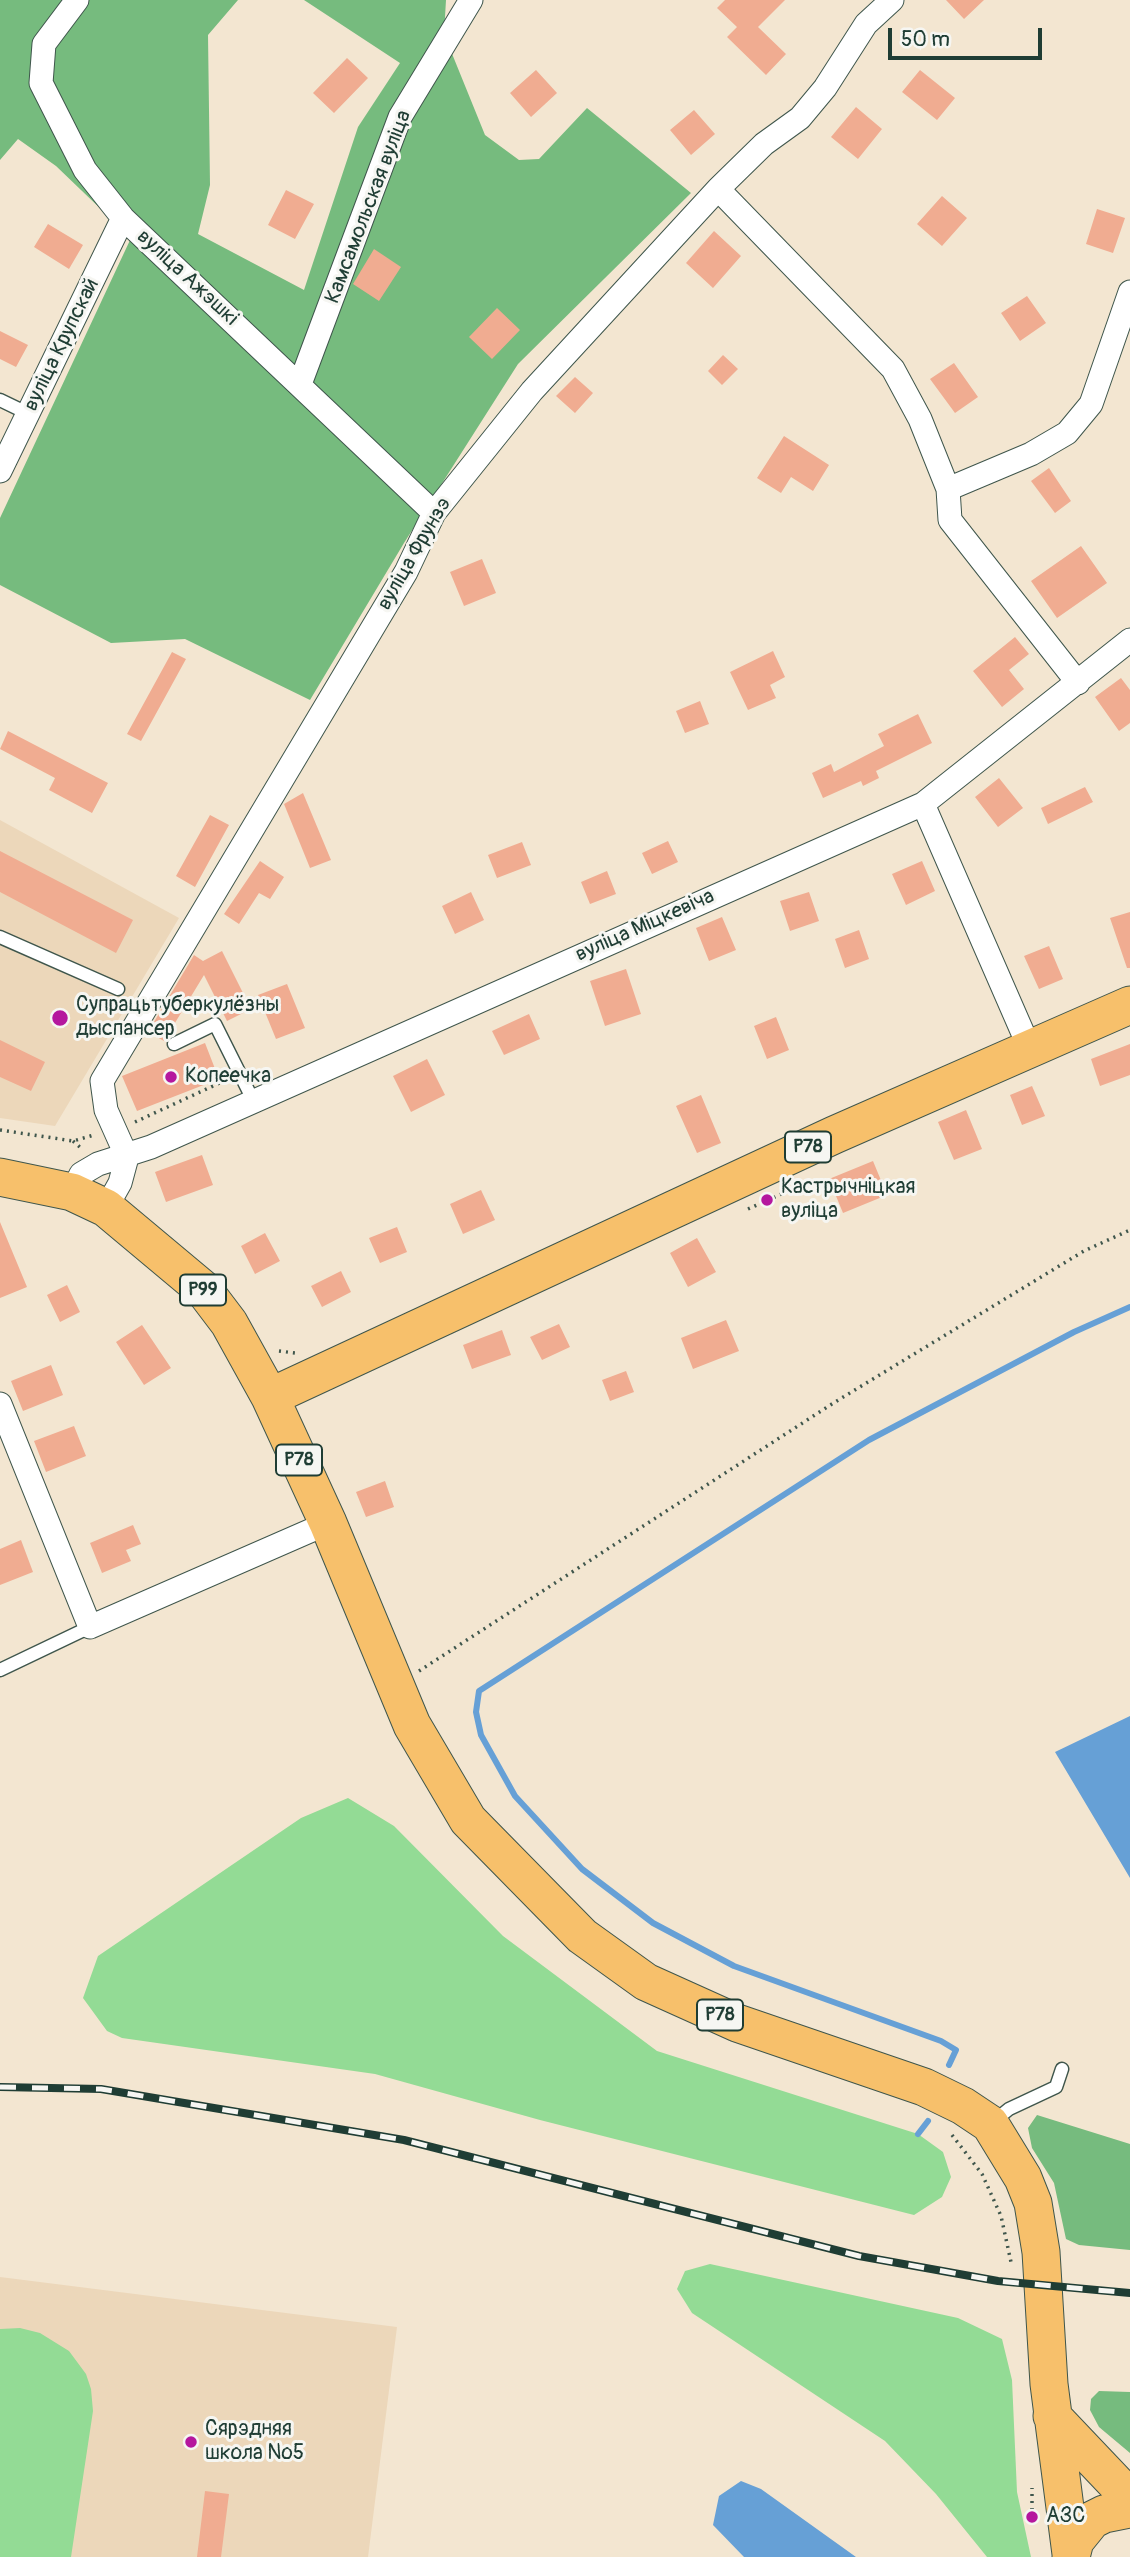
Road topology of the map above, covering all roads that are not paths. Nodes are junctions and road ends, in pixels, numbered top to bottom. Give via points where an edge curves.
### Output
1 (77, 0) edge
2 (471, 0) edge
3 (892, 0) edge
4 (718, 189) junction
5 (123, 218) junction
6 (1130, 292) edge
7 (300, 384) junction
8 (0, 400) edge
9 (29, 414) junction
10 (0, 471) edge
11 (948, 489) junction
12 (434, 513) junction
13 (1130, 640) edge
14 (1078, 683) junction
15 (923, 804) junction
16 (0, 937) edge
17 (118, 989) dead end
18 (1130, 1005) edge
19 (174, 1044) dead end
20 (1029, 1047) junction
21 (253, 1100) junction
22 (127, 1157) junction
23 (0, 1177) edge
24 (72, 1192) junction
25 (106, 1208) junction
26 (270, 1396) junction
27 (0, 1404) edge
28 (328, 1523) junction
29 (90, 1627) junction
30 (0, 1670) edge
31 (1062, 2069) dead end
32 (990, 2124) junction
33 (1052, 2416) junction
34 (1130, 2498) edge
35 (1130, 2509) edge
36 (1071, 2555) edge

1 - 5 street, вуліца Ажэшкі via 44,44 41,83 85,170
2 - 7 street, Камсамольская вуліца via 400,117
3 - 4 street, вуліца Фрунзэ via 866,24 800,118 764,144
4 - 11 street via 893,369 920,419
4 - 12 street, вуліца Фрунзэ via 532,391
5 - 7 street, вуліца Ажэшкі
5 - 9 street, вуліца Крупскай
6 - 11 street via 1091,404 1067,433 1031,454
7 - 12 street, вуліца Ажэшкі
8 - 9 lane
9 - 10 street, вуліца Крупскай
11 - 14 street via 950,520
12 - 22 street, вуліца Фрунзэ via 405,572 102,1081 106,1110
13 - 14 street, вуліца Міцкевіча
14 - 15 street, вуліца Міцкевіча
15 - 20 street
15 - 21 street, вуліца Міцкевіча
16 - 17 lane
18 - 20 main road, Р78
19 - 21 lane via 215,1024
20 - 26 main road, Р78
21 - 22 street, вуліца Міцкевіча
22 - 24 street, вуліца Міцкевіча via 81,1174
22 - 25 street
23 - 24 main road, Р99
24 - 25 main road, Р99
25 - 26 main road, Р99 via 204,1290 250,1357
26 - 28 main road, Р78
27 - 29 street
28 - 29 street
28 - 32 main road, Р78 via 411,1725 468,1819 582,1936 646,1982 737,2023 925,2087
29 - 30 lane
31 - 32 lane via 1056,2087 1009,2109
32 - 33 main road, Р78 via 1033,2203 1041,2252
33 - 34 main road
33 - 36 main road, Р78
35 - 36 main road, Р78 via 1092,2521 1075,2541

